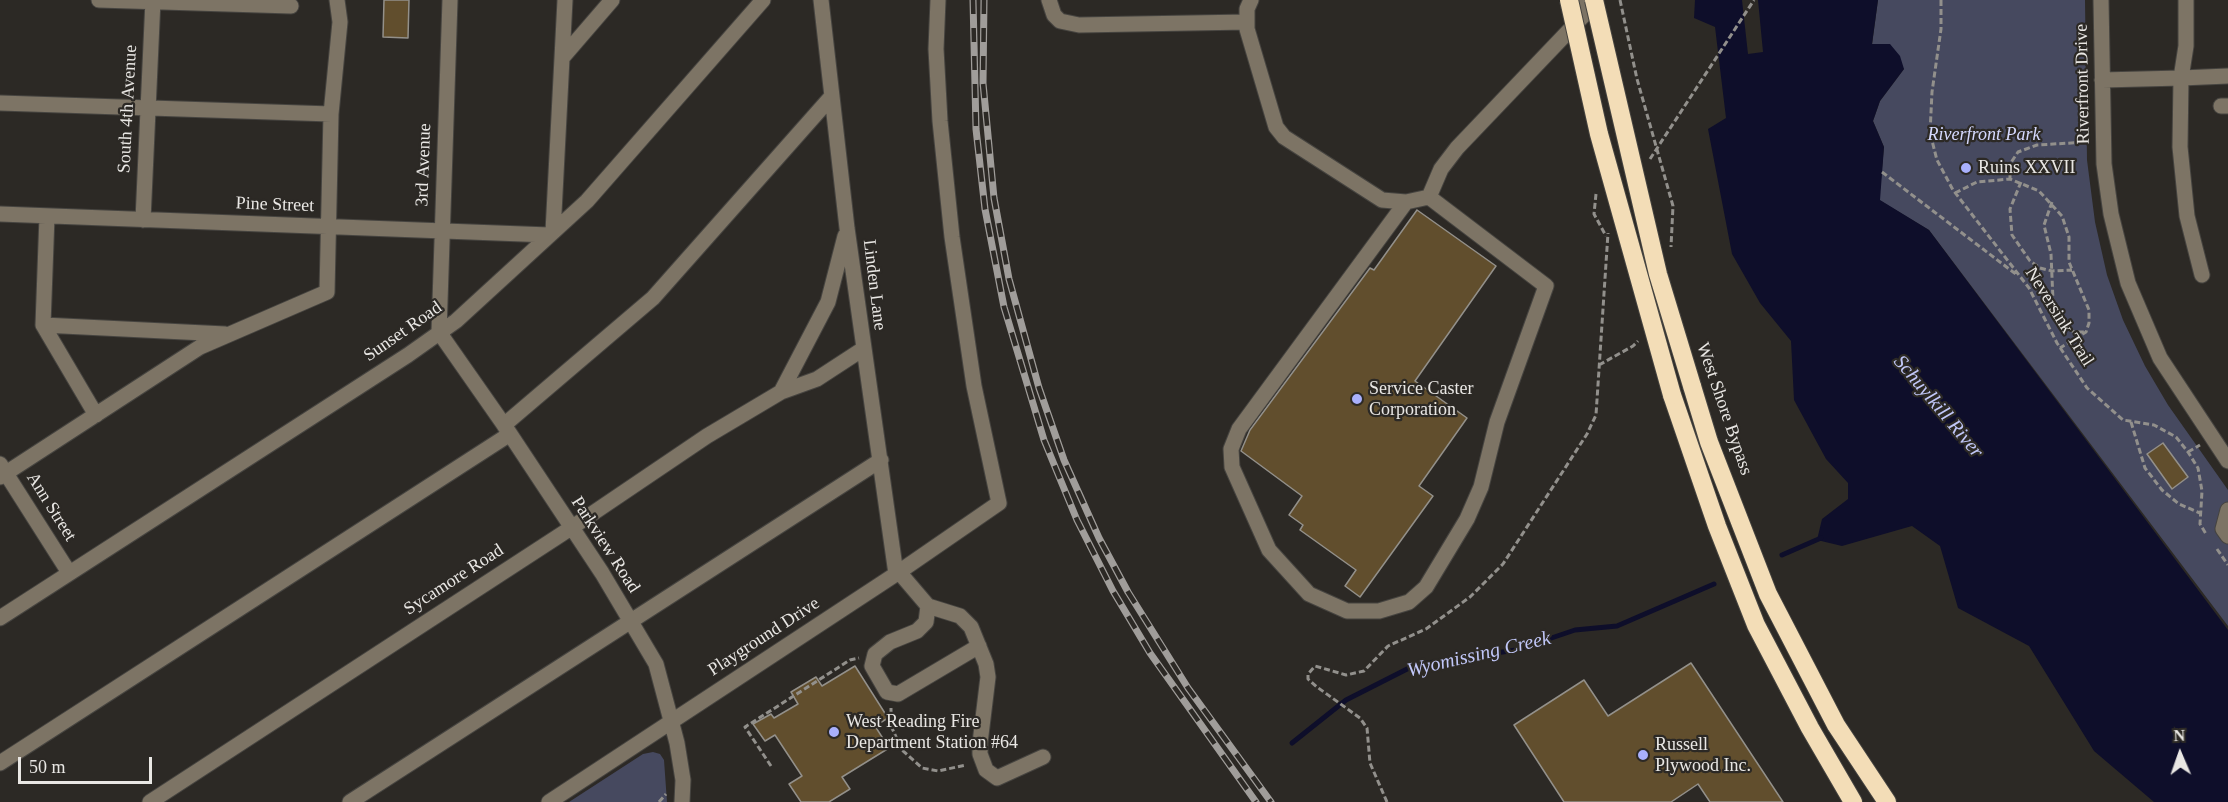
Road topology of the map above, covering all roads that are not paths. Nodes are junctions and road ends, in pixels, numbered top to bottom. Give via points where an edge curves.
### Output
1 (99, 0) edge
2 (337, 0) edge
3 (450, 0) edge
4 (565, 0) edge
5 (612, 0) edge
6 (763, 0) edge
7 (821, 0) edge
8 (938, 0) edge
9 (1049, 0) edge
10 (1251, 0) edge
11 (1569, 0) edge
12 (1580, 0) edge
13 (1594, 0) edge
14 (2101, 0) edge
15 (2186, 0) edge
16 (153, 1) edge
17 (291, 6) dead end
18 (1247, 22) junction
19 (562, 58) junction
20 (2228, 76) edge
21 (2181, 78) junction
22 (2102, 80) junction
23 (832, 96) junction
24 (0, 103) edge
25 (148, 107) junction
26 (331, 114) junction
27 (1429, 197) junction
28 (1406, 202) junction
29 (0, 214) edge
30 (47, 216) junction
31 (143, 220) junction
32 (327, 227) junction
33 (847, 228) junction
34 (441, 231) junction
35 (551, 233) junction
36 (2202, 275) dead end
37 (43, 325) junction
38 (439, 332) junction
39 (227, 334) junction
40 (863, 349) junction
41 (781, 392) junction
42 (96, 415) junction
43 (507, 429) junction
44 (881, 460) junction
45 (2228, 461) edge
46 (2, 472) edge
47 (2228, 510) edge
48 (571, 528) junction
49 (2228, 536) edge
50 (68, 571) junction
51 (897, 573) junction
52 (928, 606) junction
53 (0, 618) edge
54 (631, 621) junction
55 (978, 645) junction
56 (672, 722) junction
57 (1043, 757) dead end
58 (0, 762) edge
59 (150, 802) edge
60 (350, 802) edge
61 (549, 802) edge
62 (682, 802) edge
63 (1853, 802) edge
64 (1887, 802) edge

1 - 16 street
2 - 26 street via 340,22
3 - 34 street, 3rd Avenue
4 - 19 street
5 - 19 street
6 - 35 street, Sunset Road via 587,201
7 - 23 street, Linden Lane
8 - 51 street, Playground Drive via 939,122 952,237 974,386 999,502
9 - 18 street via 1060,21 1079,25
10 - 18 street
11 - 63 highway, bridge via 1599,134 1672,395 1717,526 1756,626
12 - 27 street via 1583,15 1457,148 1441,169
13 - 64 highway, West Shore Bypass, bridge via 1658,274 1710,442 1768,594 1836,726
14 - 22 street, Riverfront Drive
15 - 21 street
16 - 17 street
16 - 25 street, South 4th Avenue
18 - 28 street via 1276,127 1284,137 1382,200
19 - 35 street
20 - 21 street
21 - 22 street
21 - 36 street via 2182,170 2187,216
22 - 45 street, Riverfront Drive via 2103,142 2115,235 2139,312 2160,358
23 - 33 street, Linden Lane
23 - 43 street via 653,298
24 - 25 street
25 - 26 street
25 - 31 street, South 4th Avenue
26 - 32 street
27 - 28 street
27 - 28 street via 1546,286 1497,422 1480,487 1467,519 1426,586 1409,602 1379,611 1347,611 1309,594 1269,550 1232,467 1232,449 1239,429
29 - 30 street, Pine Street
30 - 31 street, Pine Street
30 - 37 street
31 - 32 street, Pine Street
32 - 34 street, Pine Street
32 - 39 street via 327,292
33 - 40 street, Linden Lane
33 - 41 street via 828,302
34 - 35 street, Pine Street
34 - 38 street, 3rd Avenue
35 - 38 street, Sunset Road via 456,321
37 - 39 street
37 - 42 street
38 - 43 street, Parkview Road
38 - 50 street, Sunset Road
39 - 42 street via 200,347
40 - 41 street, Sycamore Road via 817,379
40 - 44 street, Linden Lane
41 - 48 street, Sycamore Road via 707,436
42 - 46 street
43 - 48 street, Parkview Road
43 - 58 street
44 - 51 street, Linden Lane
44 - 54 street
46 - 50 street, Ann Street
47 - 49 street via 2223,529
48 - 54 street, Parkview Road
48 - 59 street, Sycamore Road
50 - 53 street, Sunset Road
51 - 52 street
51 - 56 street, Playground Drive
52 - 55 street via 960,616
52 - 55 street via 926,622 917,631 890,642 875,654 872,666 887,692 898,694
54 - 56 street, Parkview Road via 656,664
54 - 60 street
55 - 57 street via 988,677 980,743 982,761 997,778
56 - 61 street, Playground Drive
56 - 62 street, Parkview Road via 683,780

